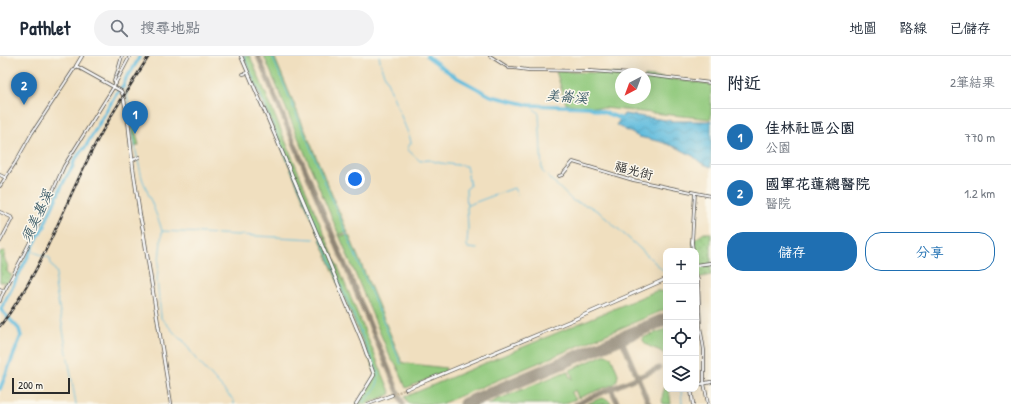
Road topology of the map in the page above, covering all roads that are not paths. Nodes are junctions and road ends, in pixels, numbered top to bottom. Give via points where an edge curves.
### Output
1 (82, 56) edge
2 (121, 56) edge
3 (130, 56) edge
4 (241, 56) edge
5 (490, 56) edge
6 (76, 66) junction
7 (248, 73) junction
8 (615, 73) edge
9 (243, 74) dead end
10 (651, 76) edge
11 (711, 83) edge
12 (116, 84) junction
13 (113, 88) junction
14 (140, 157) dead end
15 (133, 160) junction
16 (0, 175) edge
17 (559, 176) dead end
18 (6, 178) junction
19 (0, 186) edge
20 (695, 193) junction
21 (711, 196) edge
22 (0, 212) edge
23 (0, 242) edge
24 (693, 248) edge
25 (711, 263) edge
26 (699, 265) edge
27 (663, 280) edge
28 (698, 284) edge
29 (0, 289) edge
30 (4, 291) junction
31 (0, 301) edge
32 (711, 382) edge
33 (704, 383) junction
34 (699, 384) edge
35 (406, 389) tunnel mouth
36 (691, 392) edge
37 (392, 395) tunnel mouth
38 (171, 404) edge
39 (356, 404) edge
40 (368, 404) edge
41 (693, 404) edge
42 (708, 404) edge

1 - 6 street
2 - 12 street via 114,81
3 - 12 street
4 - 7 street
5 - 8 street via 509,68
6 - 13 street
6 - 18 street
7 - 9 street
7 - 39 street via 362,341 374,375
10 - 11 street
12 - 13 street
13 - 15 street via 121,91 123,95
13 - 30 street via 64,166 31,240
14 - 15 street
15 - 38 street
16 - 18 street
17 - 20 street, 福光街 via 573,162 633,180
18 - 19 street
20 - 21 street, 福光街
20 - 24 street
22 - 23 street via 12,219
25 - 26 street
27 - 35 street
28 - 33 street
29 - 30 street
30 - 31 street
32 - 33 street
33 - 34 street
33 - 42 street
36 - 41 street
37 - 40 street

